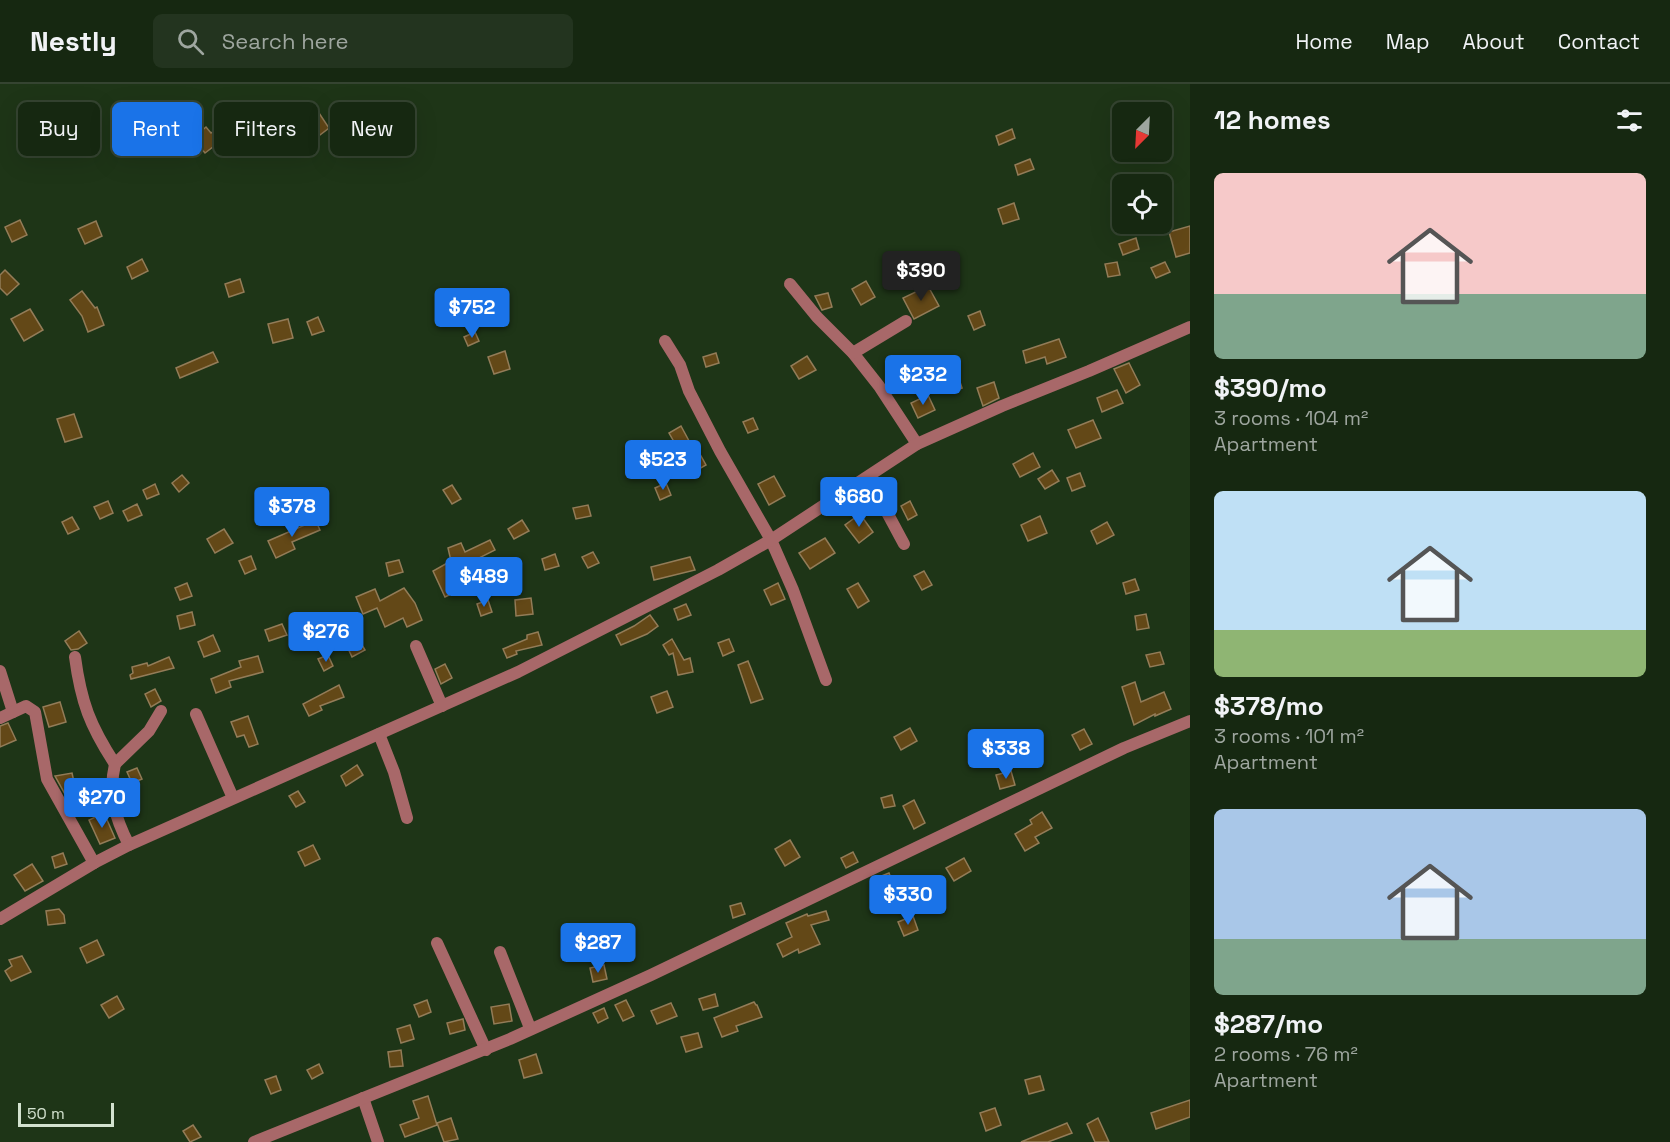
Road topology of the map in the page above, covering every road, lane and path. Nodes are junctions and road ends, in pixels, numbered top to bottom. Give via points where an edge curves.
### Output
1 (790, 284) dead end
2 (906, 321) dead end
3 (1190, 327) edge
4 (665, 341) dead end
5 (853, 353) junction
6 (917, 444) junction
7 (868, 477) junction
8 (771, 540) junction
9 (904, 544) dead end
10 (416, 646) dead end
11 (75, 657) dead end
12 (0, 671) edge
13 (826, 680) dead end
14 (442, 706) junction
15 (160, 711) dead end
16 (13, 712) junction
17 (196, 714) dead end
18 (0, 718) edge
19 (1190, 721) edge
20 (379, 734) junction
21 (115, 764) junction
22 (233, 798) junction
23 (407, 818) dead end
24 (129, 845) junction
25 (94, 863) junction
26 (0, 919) edge
27 (437, 943) dead end
28 (500, 952) dead end
29 (530, 1028) junction
30 (486, 1050) junction
31 (363, 1098) junction
32 (254, 1142) edge
33 (378, 1142) edge

1 - 5 street
2 - 5 street
3 - 6 street
4 - 8 street via 734,478
5 - 6 street
6 - 7 street
7 - 8 street
7 - 9 street
8 - 13 street
8 - 14 street via 653,605
10 - 14 street
11 - 21 street via 79,687 91,724
12 - 16 street
14 - 20 street
15 - 21 street via 149,731
16 - 18 street
16 - 25 street via 26,706 35,711 47,779
17 - 22 street
19 - 29 street via 1092,763 651,975
20 - 22 street
20 - 23 street
21 - 24 street via 111,794 118,825
22 - 24 street
24 - 25 street
25 - 26 street
27 - 30 street
28 - 29 street
29 - 30 street
30 - 31 street
31 - 32 street
31 - 33 street

